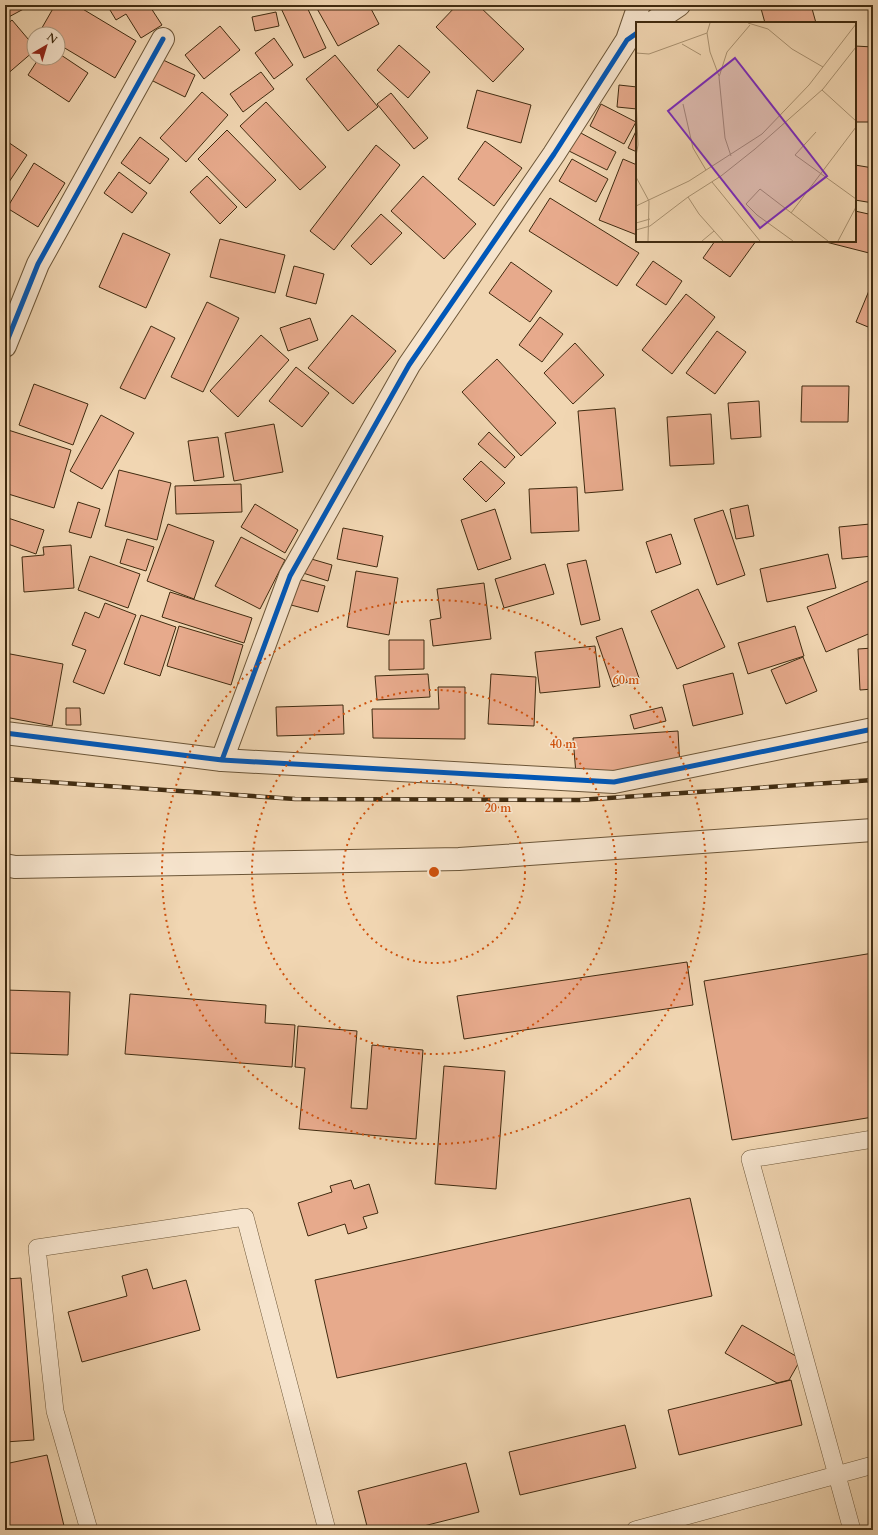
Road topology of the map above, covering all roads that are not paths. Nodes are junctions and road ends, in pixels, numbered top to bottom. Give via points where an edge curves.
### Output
1 (639, 5) edge
2 (679, 5) edge
3 (654, 22) edge
4 (632, 37) edge
5 (163, 39) dead end
6 (5, 346) edge
7 (873, 729) edge
8 (5, 733) edge
9 (222, 760) junction
10 (873, 830) edge
11 (5, 866) edge
12 (873, 1139) edge
13 (873, 1465) edge
14 (836, 1475) junction
15 (89, 1530) edge
16 (328, 1530) edge
17 (634, 1530) edge
18 (852, 1530) edge

1 - 4 street
2 - 3 street
4 - 9 street via 409,364 290,576
5 - 6 street via 38,264
7 - 9 street via 614,782
8 - 9 street
10 - 11 street via 459,859
12 - 14 lane via 750,1159
13 - 14 lane
14 - 17 lane
14 - 18 lane
15 - 16 lane via 54,1411 37,1248 245,1217

